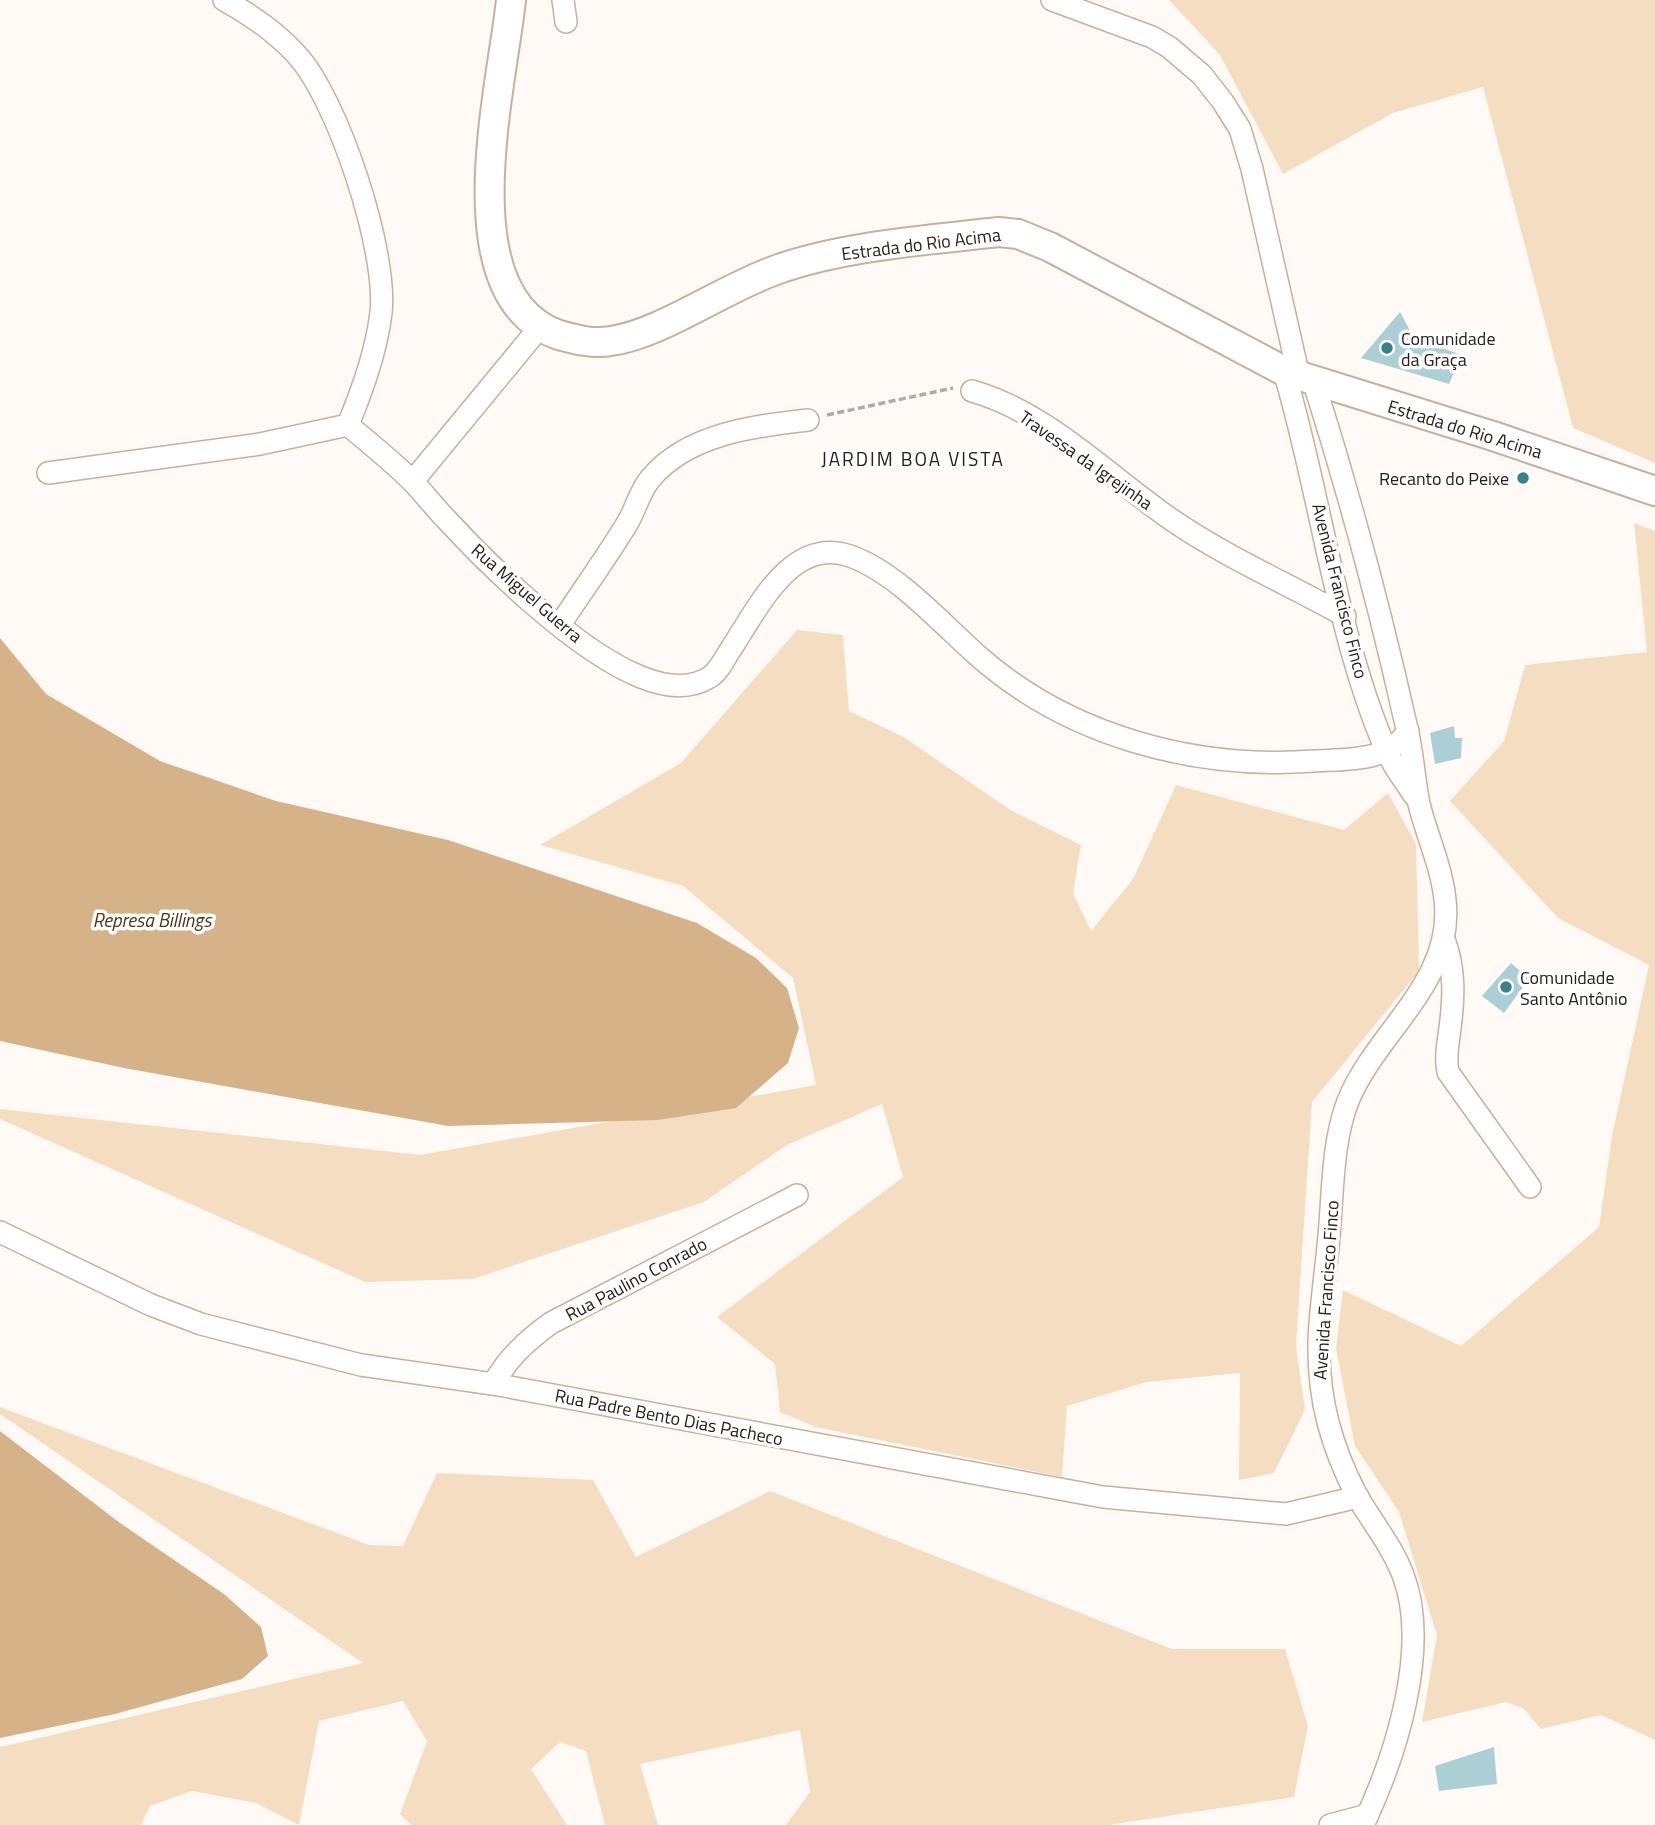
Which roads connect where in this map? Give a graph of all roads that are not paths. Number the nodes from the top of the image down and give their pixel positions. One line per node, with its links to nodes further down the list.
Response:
1 (224, 0): 10 (street)
2 (510, 0): 6 (main road, Estrada do Rio Acima)
3 (563, 0): 5 (street)
4 (1052, 0): 7 (street, Avenida Francisco Finco)
5 (566, 22)
6 (539, 328): 7 (main road, Estrada do Rio Acima); 12 (street)
7 (1299, 377): 13 (main road, Estrada do Rio Acima); 14 (street, Avenida Francisco Finco); 16 (street, Avenida Francisco Finco)
8 (972, 390): 14 (street, Travessa da Igrejinha)
9 (808, 420): 15 (street)
10 (348, 425): 11 (street); 12 (street, Rua Miguel Guerra)
11 (48, 473)
12 (412, 481): 15 (street, Rua Miguel Guerra)
13 (1655, 491)
14 (1345, 616): 17 (street, Avenida Francisco Finco)
15 (560, 625): 17 (street, Rua Miguel Guerra)
16 (1408, 731): 17 (street); 18 (street, Avenida Francisco Finco)
17 (1387, 752): 18 (street, Avenida Francisco Finco)
18 (1419, 802): 19 (street, Avenida Francisco Finco)
19 (1445, 942): 20 (street); 24 (street, Avenida Francisco Finco)
20 (1530, 1187)
21 (797, 1195): 23 (street, Rua Paulino Conrado)
22 (0, 1233): 23 (street, Rua Padre Bento Dias Pacheco)
23 (493, 1384): 24 (street, Rua Padre Bento Dias Pacheco)
24 (1358, 1497): 25 (street, Avenida Francisco Finco)
25 (1366, 1820): 26 (street)
26 (1330, 1825)

